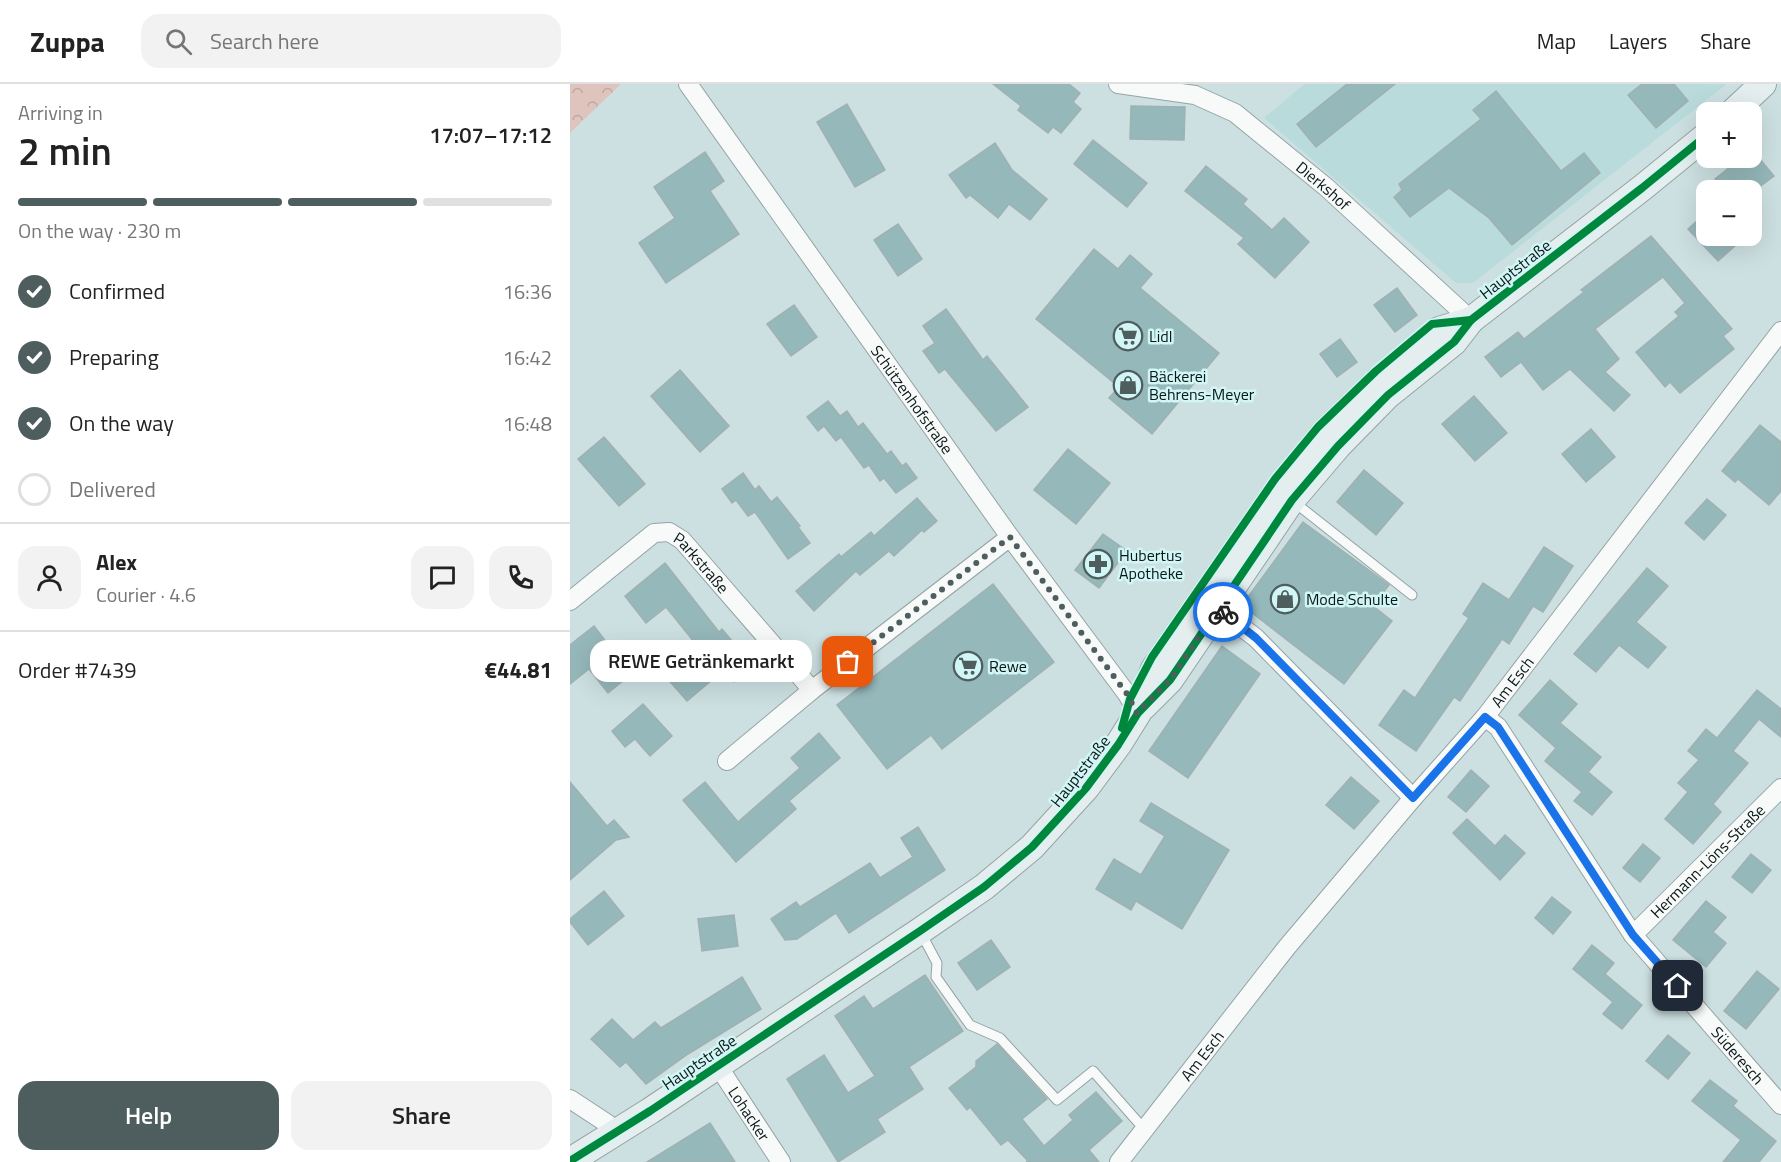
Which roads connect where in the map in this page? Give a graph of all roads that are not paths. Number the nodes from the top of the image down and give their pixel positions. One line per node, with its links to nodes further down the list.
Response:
1 (688, 84): 10 (street, Schützenhofstraße)
2 (1118, 84): 4 (street, Dierkshof)
3 (1763, 84): 5 (main road)
4 (1153, 87): 7 (street, Dierkshof)
5 (1744, 102)
6 (1696, 144): 7 (main road, Hauptstraße)
7 (1471, 320): 9 (main road, Hauptstraße)
8 (1781, 331): 16 (street, Am Esch)
9 (1285, 495): 11 (lane); 13 (main road, Hauptstraße)
10 (1010, 537): 14 (street); 15 (street, Schützenhofstraße)
11 (1412, 595)
12 (570, 601): 14 (street, Parkstraße)
13 (1211, 603): 15 (main road, Hauptstraße); 19 (street)
14 (812, 690): 17 (street)
15 (1137, 713): 20 (main road, Hauptstraße)
16 (1485, 717): 19 (street, Am Esch); 21 (street, Süderesch)
17 (727, 761)
18 (1781, 788): 21 (street, Hermann-Löns-Straße)
19 (1413, 798): 25 (street, Am Esch)
20 (920, 931): 22 (main road, Hauptstraße); 25 (lane)
21 (1633, 935): 24 (street, Süderesch)
22 (718, 1066): 26 (main road, Hauptstraße); 28 (street, Lohacker)
23 (570, 1099): 26 (street)
24 (1781, 1106)
25 (1144, 1129): 29 (street, Am Esch)
26 (614, 1133): 27 (main road, Hauptstraße)
27 (570, 1161)
28 (781, 1162)
29 (1119, 1162)

